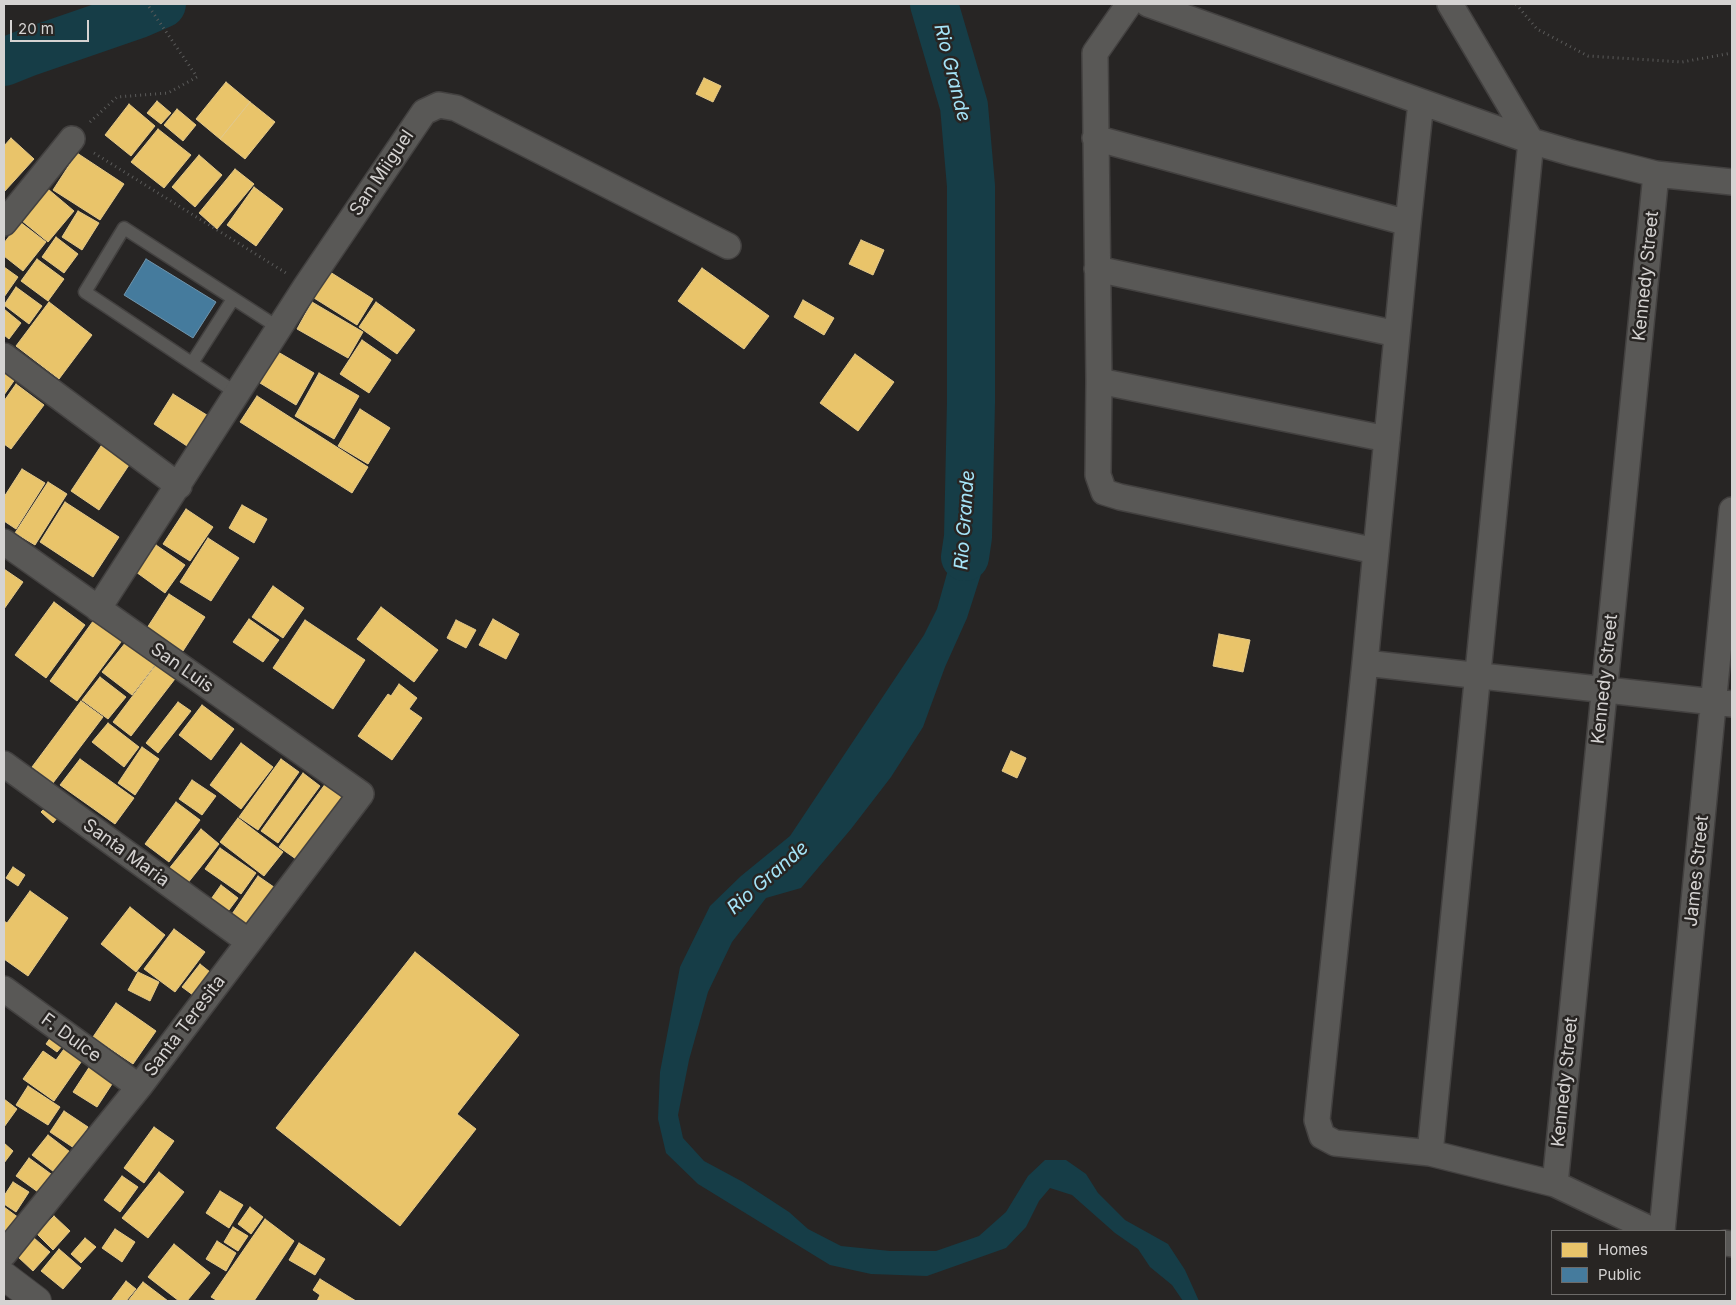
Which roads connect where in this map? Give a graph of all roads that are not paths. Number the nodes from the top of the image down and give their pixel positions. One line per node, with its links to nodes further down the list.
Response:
1 (1129, 4): 5 (street)
2 (1148, 4): 4 (street)
3 (1450, 4): 7 (street)
4 (1421, 102): 7 (street); 11 (street)
5 (1096, 138): 11 (street); 13 (street)
6 (72, 139): 10 (street)
7 (1531, 141): 8 (street); 28 (street)
8 (1656, 174): 9 (street); 29 (street, Kennedy Street)
9 (1732, 182)
10 (4, 223)
11 (1408, 223): 16 (street)
12 (728, 246): 15 (street, San Miiguel)
13 (1098, 269): 16 (street); 19 (street)
14 (233, 299): 15 (lane); 18 (lane); 18 (lane)
15 (279, 328): 20 (street, San Miiguel)
16 (1397, 334): 21 (street)
17 (4, 356): 22 (street)
18 (192, 363): 20 (lane)
19 (1099, 381): 21 (street); 25 (street)
20 (238, 394): 22 (street, San Miiguel)
21 (1387, 439): 25 (street)
22 (179, 486): 26 (street, San Miiguel)
23 (1732, 510): 30 (street, James Street)
24 (4, 542): 26 (street, San Luis)
25 (1376, 551): 27 (street)
26 (98, 609): 32 (street, San Luis)
27 (1365, 663): 28 (street); 36 (street)
28 (1478, 676): 29 (street); 36 (street)
29 (1604, 690): 30 (street); 37 (street, Kennedy Street)
30 (1723, 703): 39 (street, James Street)
31 (4, 764): 33 (street, Santa Maria)
32 (361, 794): 33 (street, Santa Teresita)
33 (249, 942): 35 (street, Santa Teresita)
34 (4, 989): 35 (street, F. Dulce)
35 (139, 1087): 40 (street, Santa Teresita)
36 (1430, 1153): 37 (street)
37 (1555, 1184): 38 (street)
38 (1652, 1230)
39 (1662, 1230)
40 (4, 1254)
41 (4, 1276): 42 (main road)
42 (37, 1301)

